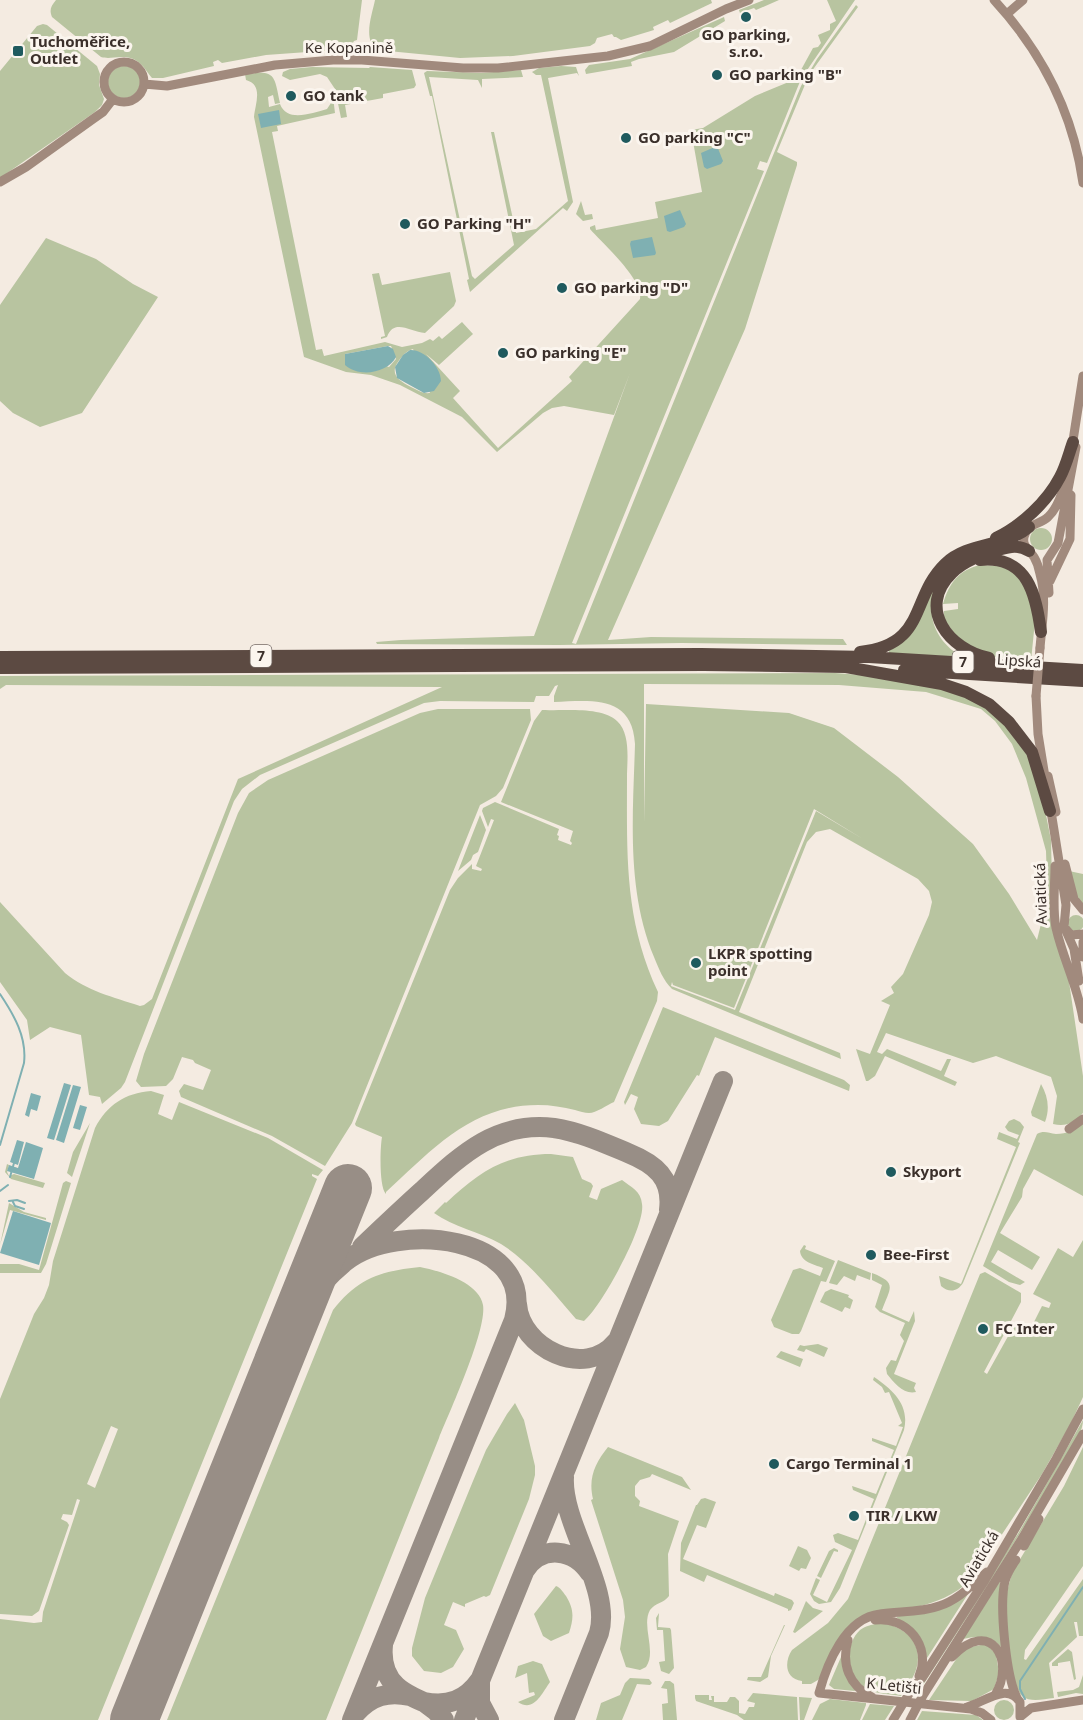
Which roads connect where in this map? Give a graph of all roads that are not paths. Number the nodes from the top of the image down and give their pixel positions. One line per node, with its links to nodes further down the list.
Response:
1 (749, 0): 5 (main road, Ke Kopanině)
2 (994, 0): 4 (main road)
3 (1023, 0): 4 (main road)
4 (1007, 14): 8 (main road)
5 (144, 84): 6 (main road); 6 (main road)
6 (113, 99): 7 (main road)
7 (0, 182)
8 (1083, 183)
9 (1083, 376): 11 (main road)
10 (1083, 398): 12 (main road)
11 (1073, 442): 13 (main road); 15 (highway)
12 (1073, 466): 14 (main road); 19 (main road)
13 (1033, 525): 14 (main road); 15 (highway); 16 (main road)
14 (1058, 543): 17 (main road)
15 (979, 546): 22 (highway)
16 (1030, 552): 17 (main road); 18 (highway); 20 (main road)
17 (1051, 553): 19 (main road)
18 (959, 567): 20 (highway); 24 (highway)
19 (1049, 586): 21 (main road)
20 (1041, 632): 21 (main road)
21 (1040, 648): 29 (main road, bridge)
22 (823, 656): 23 (highway, 7); 24 (highway, Lipská / 7)
23 (0, 657)
24 (1028, 666): 27 (highway, Lipská / 7)
25 (0, 668): 26 (highway, 7)
26 (846, 668): 28 (highway, Lipská / 7); 30 (highway)
27 (1083, 670)
28 (1083, 681)
29 (1043, 759): 30 (main road); 32 (main road, Aviatická)
30 (1050, 811): 31 (main road)
31 (1055, 837): 33 (main road); 38 (main road, Aviatická)
32 (1083, 910): 33 (main road)
33 (1064, 916): 34 (main road)
34 (1065, 930): 35 (main road); 38 (main road)
35 (1083, 934)
36 (1083, 942): 37 (main road)
37 (1083, 957)
38 (1080, 998): 39 (main road, Aviatická)
39 (1083, 1019)
40 (1083, 1119): 41 (main road)
41 (1069, 1129)
42 (1083, 1408): 45 (main road, Aviatická)
43 (1083, 1434): 44 (main road, Aviatická)
44 (1047, 1497): 47 (main road, Aviatická); 51 (main road)
45 (989, 1571): 48 (main road, Aviatická); 49 (main road)
46 (848, 1640): 48 (main road); 49 (main road); 52 (main road)
47 (936, 1674): 50 (main road); 58 (main road, Aviatická, bridge)
48 (915, 1684): 57 (main road, Aviatická, bridge)
49 (819, 1693): 52 (main road, K Letišti)
50 (993, 1697): 51 (main road, K Letišti); 55 (main road, K Letišti); 59 (main road, K Letišti)
51 (1018, 1698): 54 (main road, K Letišti); 56 (main road, K Letišti)
52 (880, 1699): 55 (main road, K Letišti)
53 (1083, 1700): 54 (main road, K Letišti)
54 (1045, 1705): 56 (main road, K Letišti)
55 (965, 1708): 59 (main road, K Letišti)
56 (1019, 1718)
57 (893, 1720)
58 (910, 1720)
59 (991, 1720)

